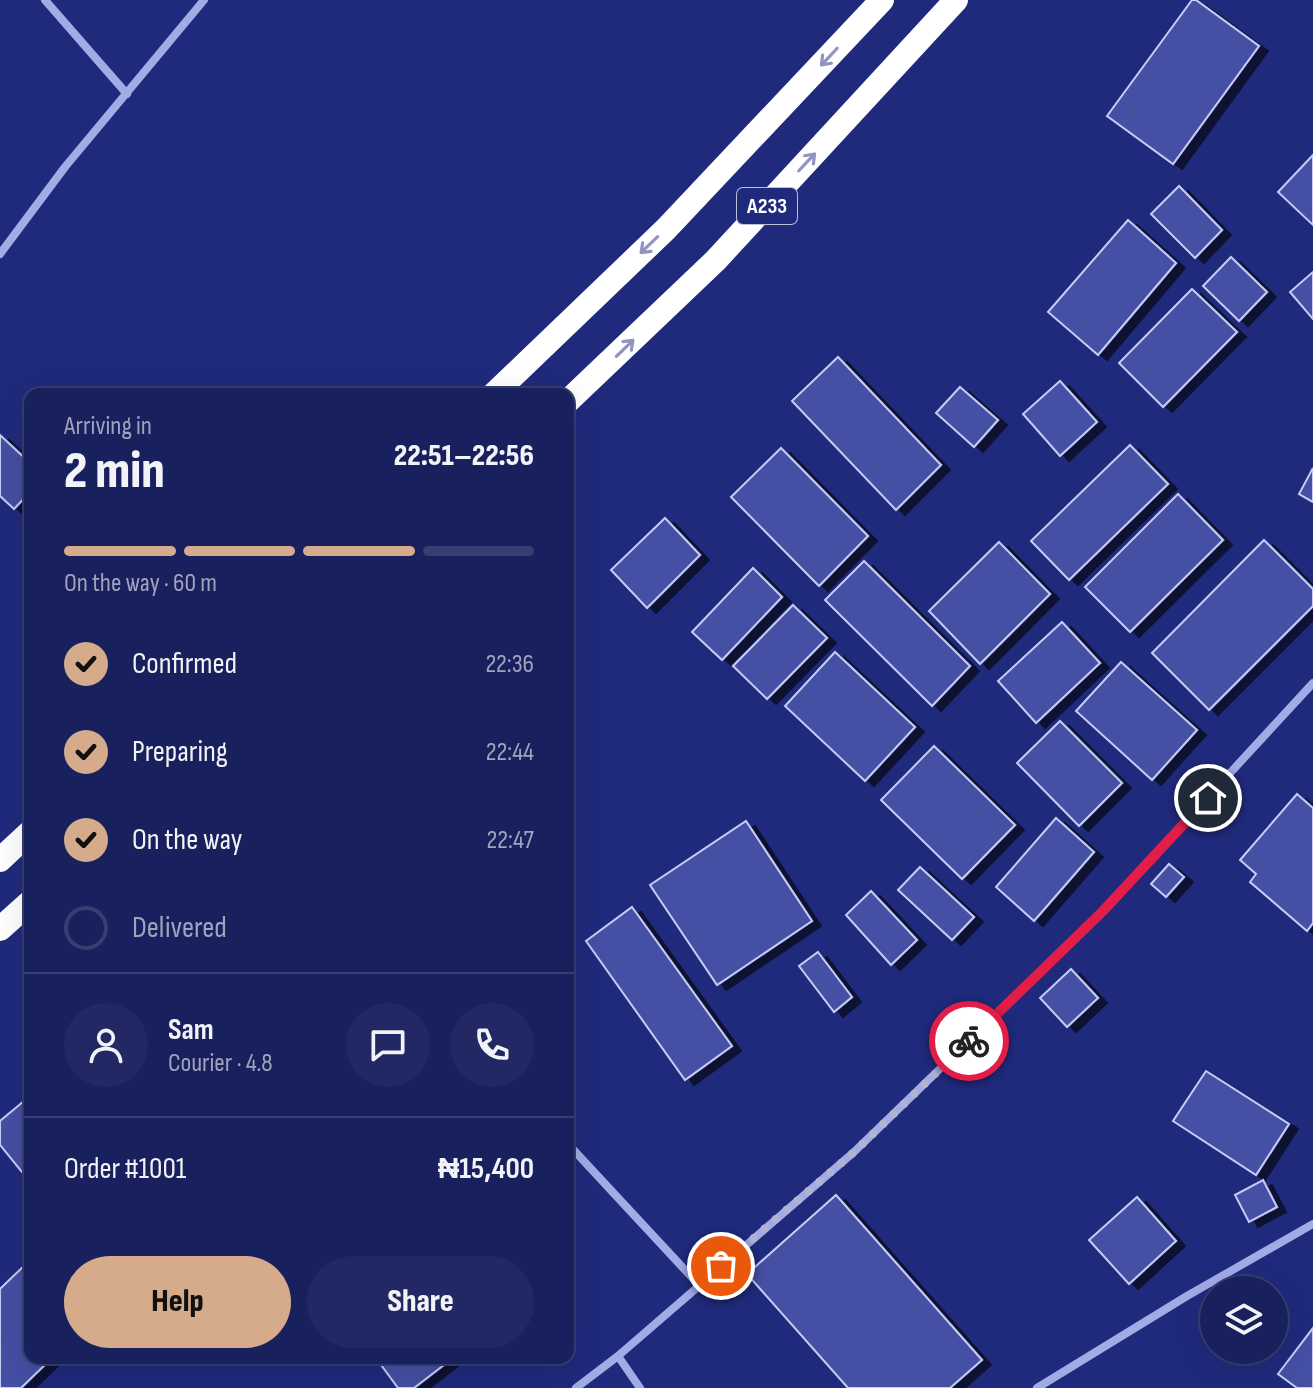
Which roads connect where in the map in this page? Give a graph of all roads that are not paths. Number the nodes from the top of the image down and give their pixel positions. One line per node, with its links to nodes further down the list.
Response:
1 (45, 0): 5 (street)
2 (204, 0): 5 (street)
3 (882, 0): 7 (highway, A233, one-way to 7)
4 (956, 0): 8 (highway, A233, one-way to 4)
5 (127, 94): 6 (street)
6 (0, 254)
7 (500, 388)
8 (574, 395)
9 (1313, 683): 16 (street)
10 (24, 838): 11 (highway)
11 (0, 860)
12 (24, 907): 13 (highway)
13 (0, 929)
14 (574, 1150): 16 (street)
15 (1313, 1224): 20 (street)
16 (699, 1285): 17 (street)
17 (618, 1356): 18 (street); 19 (street)
18 (576, 1388)
19 (640, 1388)
20 (1037, 1388)

